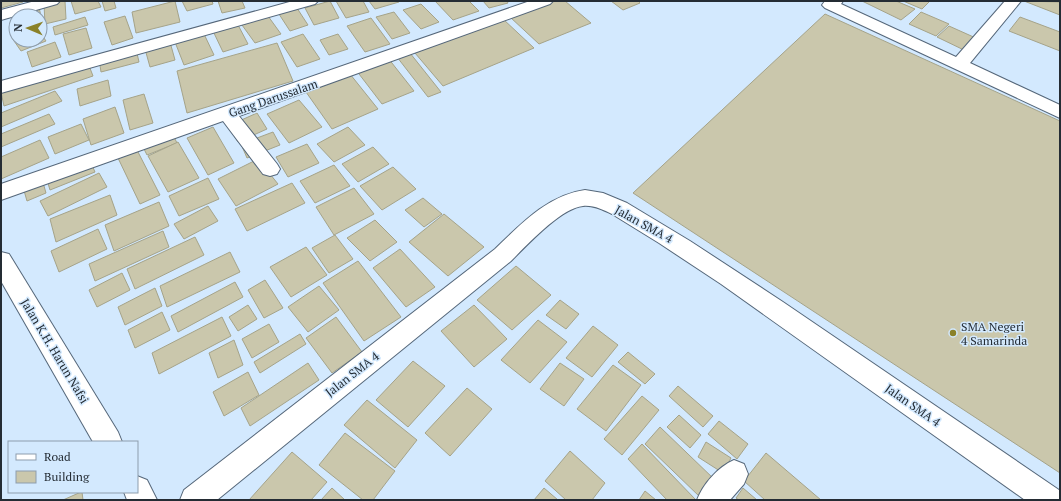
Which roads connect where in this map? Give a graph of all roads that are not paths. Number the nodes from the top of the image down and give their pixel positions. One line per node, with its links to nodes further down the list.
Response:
1 (52, 1): 6 (street)
2 (310, 1): 8 (street)
3 (545, 1): 10 (street, Gang Darussalam)
4 (1013, 1): 7 (street)
5 (828, 2): 7 (street)
6 (1, 15)
7 (959, 65): 9 (street)
8 (1, 87)
9 (1060, 112)
10 (228, 114): 11 (street); 12 (street, Gang Darussalam)
11 (270, 169)
12 (1, 192)
13 (1, 260): 14 (street, Jalan K.H. Harun Nafsi)
14 (107, 441)
15 (734, 474): 17 (street)
16 (194, 500): 18 (street, Jalan SMA 4)
17 (710, 500)
18 (1048, 500)

